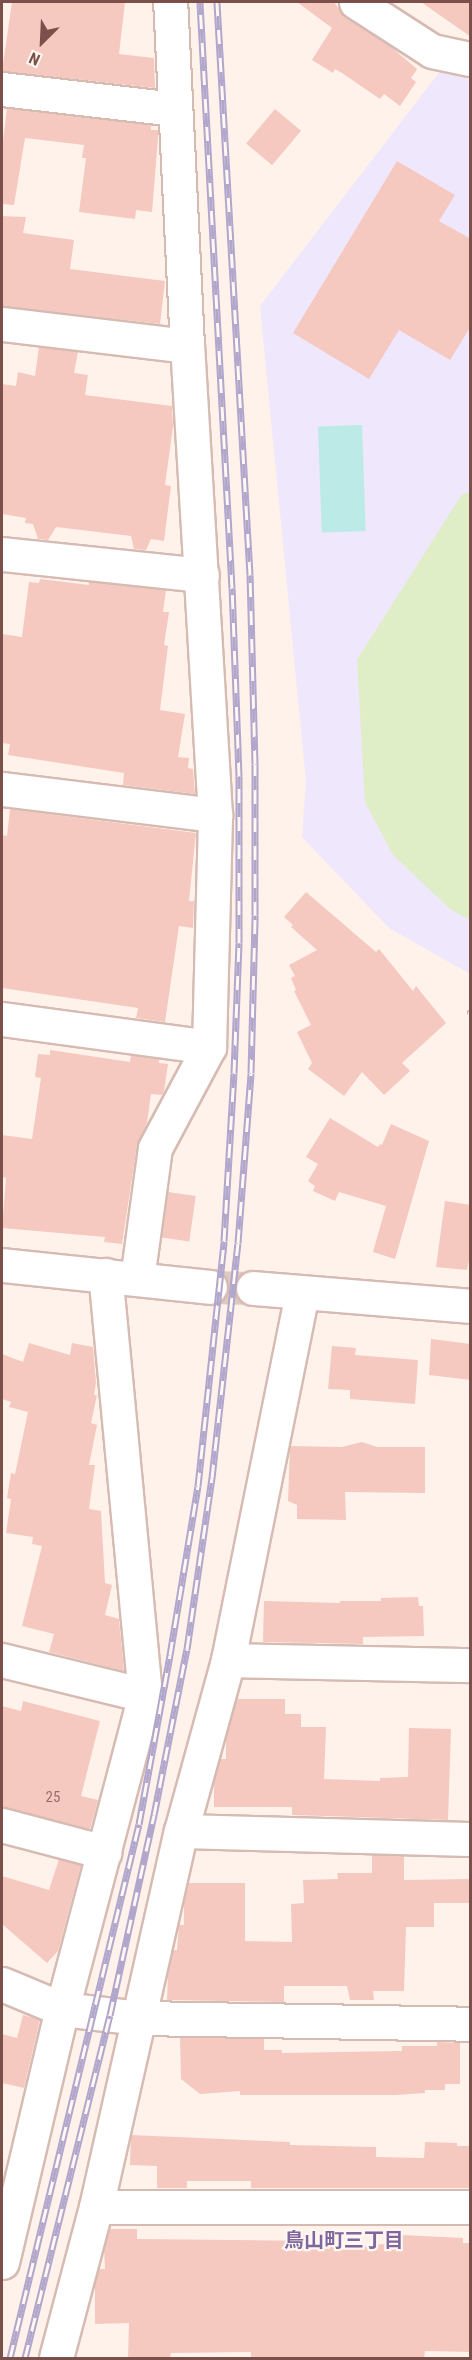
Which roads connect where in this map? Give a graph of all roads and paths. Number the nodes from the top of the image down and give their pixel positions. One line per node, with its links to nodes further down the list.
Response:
1 (170, 2): 5 (street)
2 (356, 2): 3 (street)
3 (471, 59)
4 (2, 89): 5 (street)
5 (174, 109): 7 (street)
6 (2, 324): 7 (street)
7 (187, 346): 9 (street)
8 (2, 554): 9 (street)
9 (202, 575): 11 (street)
10 (2, 789): 11 (street)
11 (215, 815): 13 (street)
12 (2, 1019): 13 (street)
13 (209, 1047): 16 (street)
14 (2, 1265): 15 (street)
15 (105, 1275): 16 (street); 24 (street)
16 (137, 1279): 17 (street)
17 (210, 1287)
18 (253, 1288): 19 (street)
19 (302, 1292): 20 (street); 22 (street)
20 (471, 1306)
21 (2, 1660): 24 (street)
22 (228, 1660): 23 (street); 26 (street)
23 (471, 1665)
24 (145, 1695): 28 (street)
25 (2, 1826): 28 (street)
26 (181, 1831): 27 (street); 31 (street)
27 (471, 1839)
28 (104, 1852): 30 (street)
29 (2, 1984): 30 (street)
30 (62, 2008): 31 (street); 35 (street)
31 (140, 2018): 32 (street); 33 (street)
32 (471, 2024)
33 (96, 2207): 34 (street); 36 (street)
34 (471, 2207)
35 (2, 2262)
36 (56, 2358)

